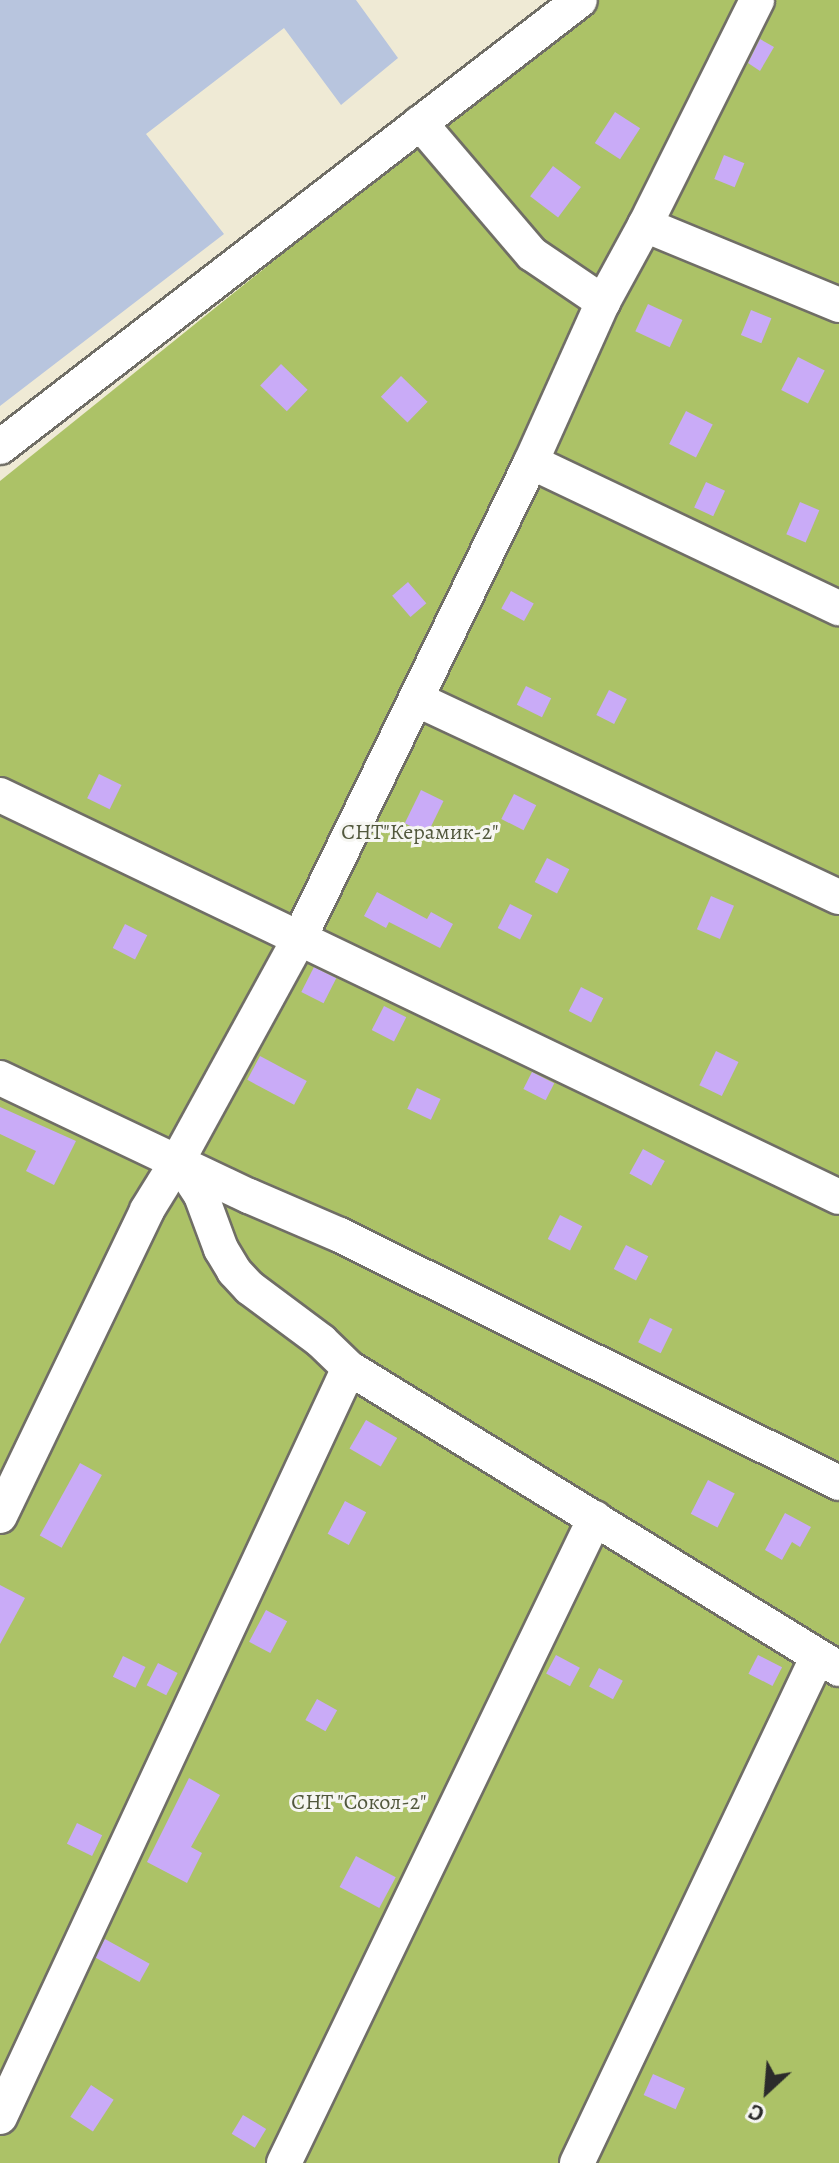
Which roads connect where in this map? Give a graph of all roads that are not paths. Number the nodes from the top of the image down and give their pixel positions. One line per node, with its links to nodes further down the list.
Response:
1 (580, 0): 3 (street)
2 (757, 0): 4 (street)
3 (420, 123): 5 (street); 7 (street)
4 (645, 225): 5 (street); 6 (street)
5 (603, 302): 8 (street)
6 (839, 305)
7 (0, 447)
8 (531, 462): 9 (street); 10 (street)
9 (839, 608)
10 (416, 699): 12 (street); 13 (street)
11 (0, 795): 13 (street)
12 (839, 897)
13 (299, 939): 15 (street); 16 (street)
14 (0, 1078): 15 (street)
15 (178, 1160): 17 (street); 18 (street); 19 (street)
16 (839, 1197)
17 (349, 1368): 20 (street); 22 (street)
18 (839, 1483)
19 (0, 1516)
20 (595, 1518): 21 (street); 23 (street)
21 (829, 1663): 24 (street)
22 (0, 2117)
23 (284, 2163)
24 (577, 2163)

